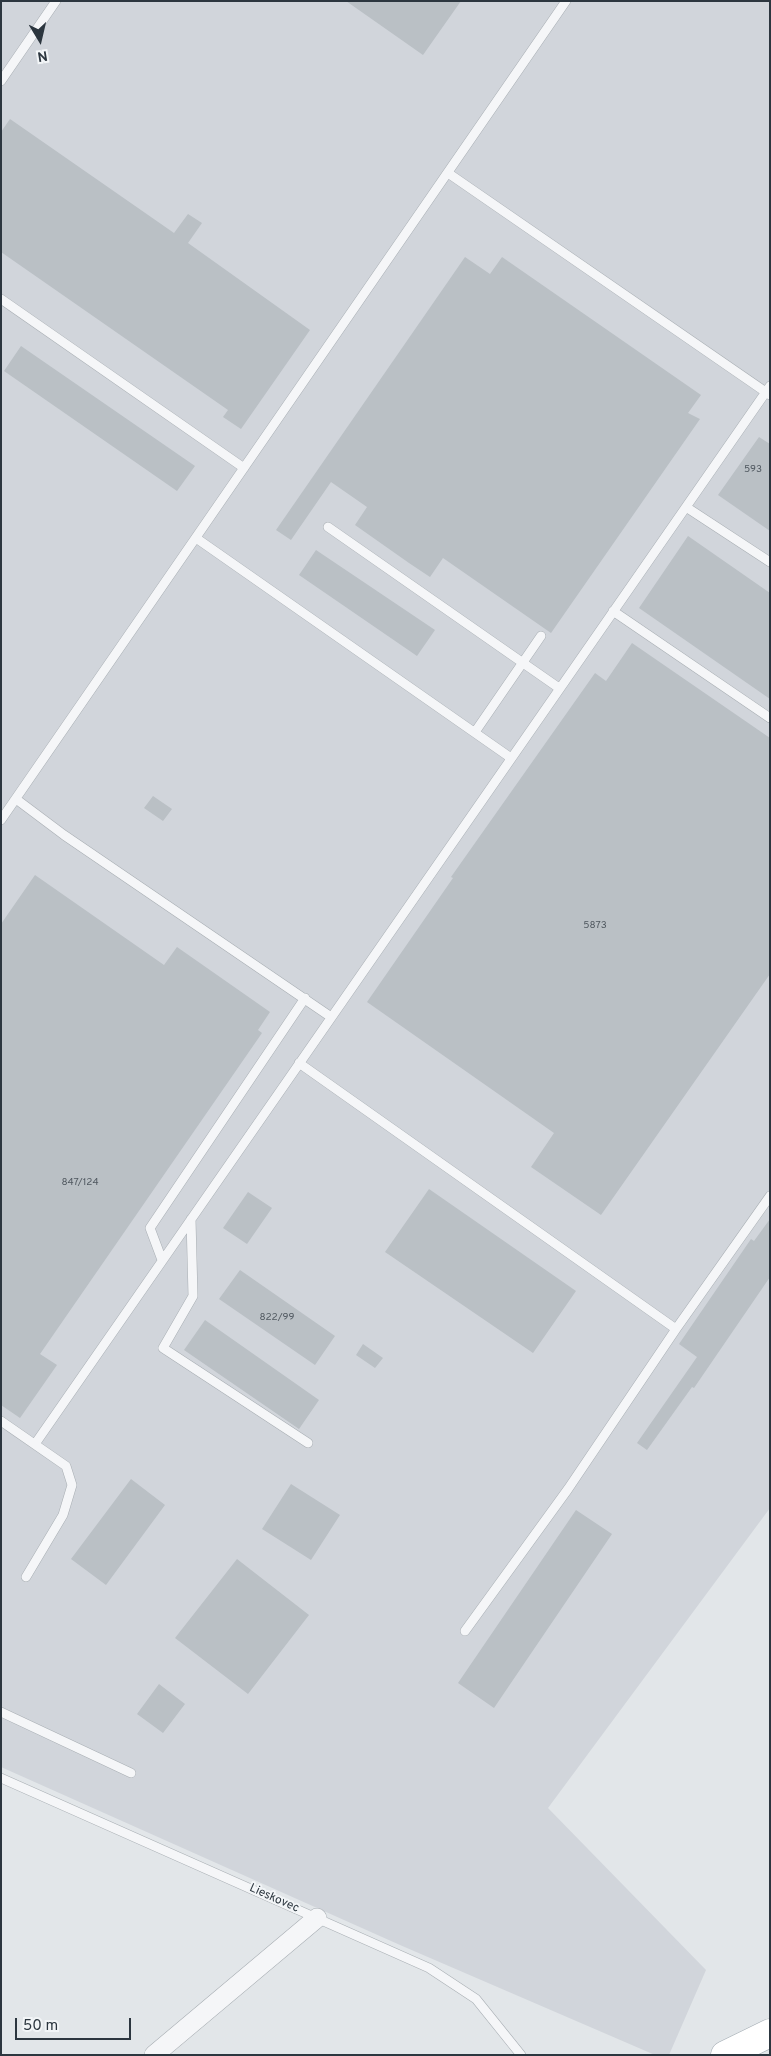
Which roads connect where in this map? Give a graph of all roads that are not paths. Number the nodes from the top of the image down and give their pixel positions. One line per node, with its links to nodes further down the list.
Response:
1 (56, 1): 3 (lane)
2 (566, 1): 4 (lane)
3 (1, 81)
4 (448, 173): 6 (lane); 7 (lane)
5 (1, 299): 7 (lane)
6 (768, 391): 8 (lane)
7 (244, 468): 10 (lane)
8 (686, 507): 11 (lane); 12 (lane)
9 (328, 526): 14 (lane)
10 (196, 538): 17 (lane); 19 (lane)
11 (770, 562)
12 (613, 611): 15 (lane); 16 (lane)
13 (541, 636): 14 (lane)
14 (522, 662): 15 (lane); 17 (lane)
15 (559, 688): 18 (lane)
16 (770, 718)
17 (475, 732): 18 (lane)
18 (511, 758): 22 (lane)
19 (16, 799): 20 (lane); 21 (lane)
20 (1, 820)
21 (305, 998): 22 (lane); 26 (lane)
22 (331, 1017): 23 (lane)
23 (299, 1062): 25 (lane); 27 (lane)
24 (770, 1196): 27 (lane)
25 (191, 1219): 26 (lane); 29 (lane)
26 (162, 1260): 30 (lane)
27 (676, 1329): 32 (lane)
28 (1, 1421): 30 (lane)
29 (308, 1443)
30 (34, 1444): 31 (lane)
31 (26, 1577)
32 (465, 1631)
33 (1, 1712): 34 (lane)
34 (130, 1773)
35 (1, 1778): 36 (lane, Lieskovec)
36 (317, 1918): 38 (street); 39 (lane, Lieskovec)
37 (770, 2033): 40 (main road)
38 (154, 2055)
39 (521, 2055)
40 (725, 2055)

